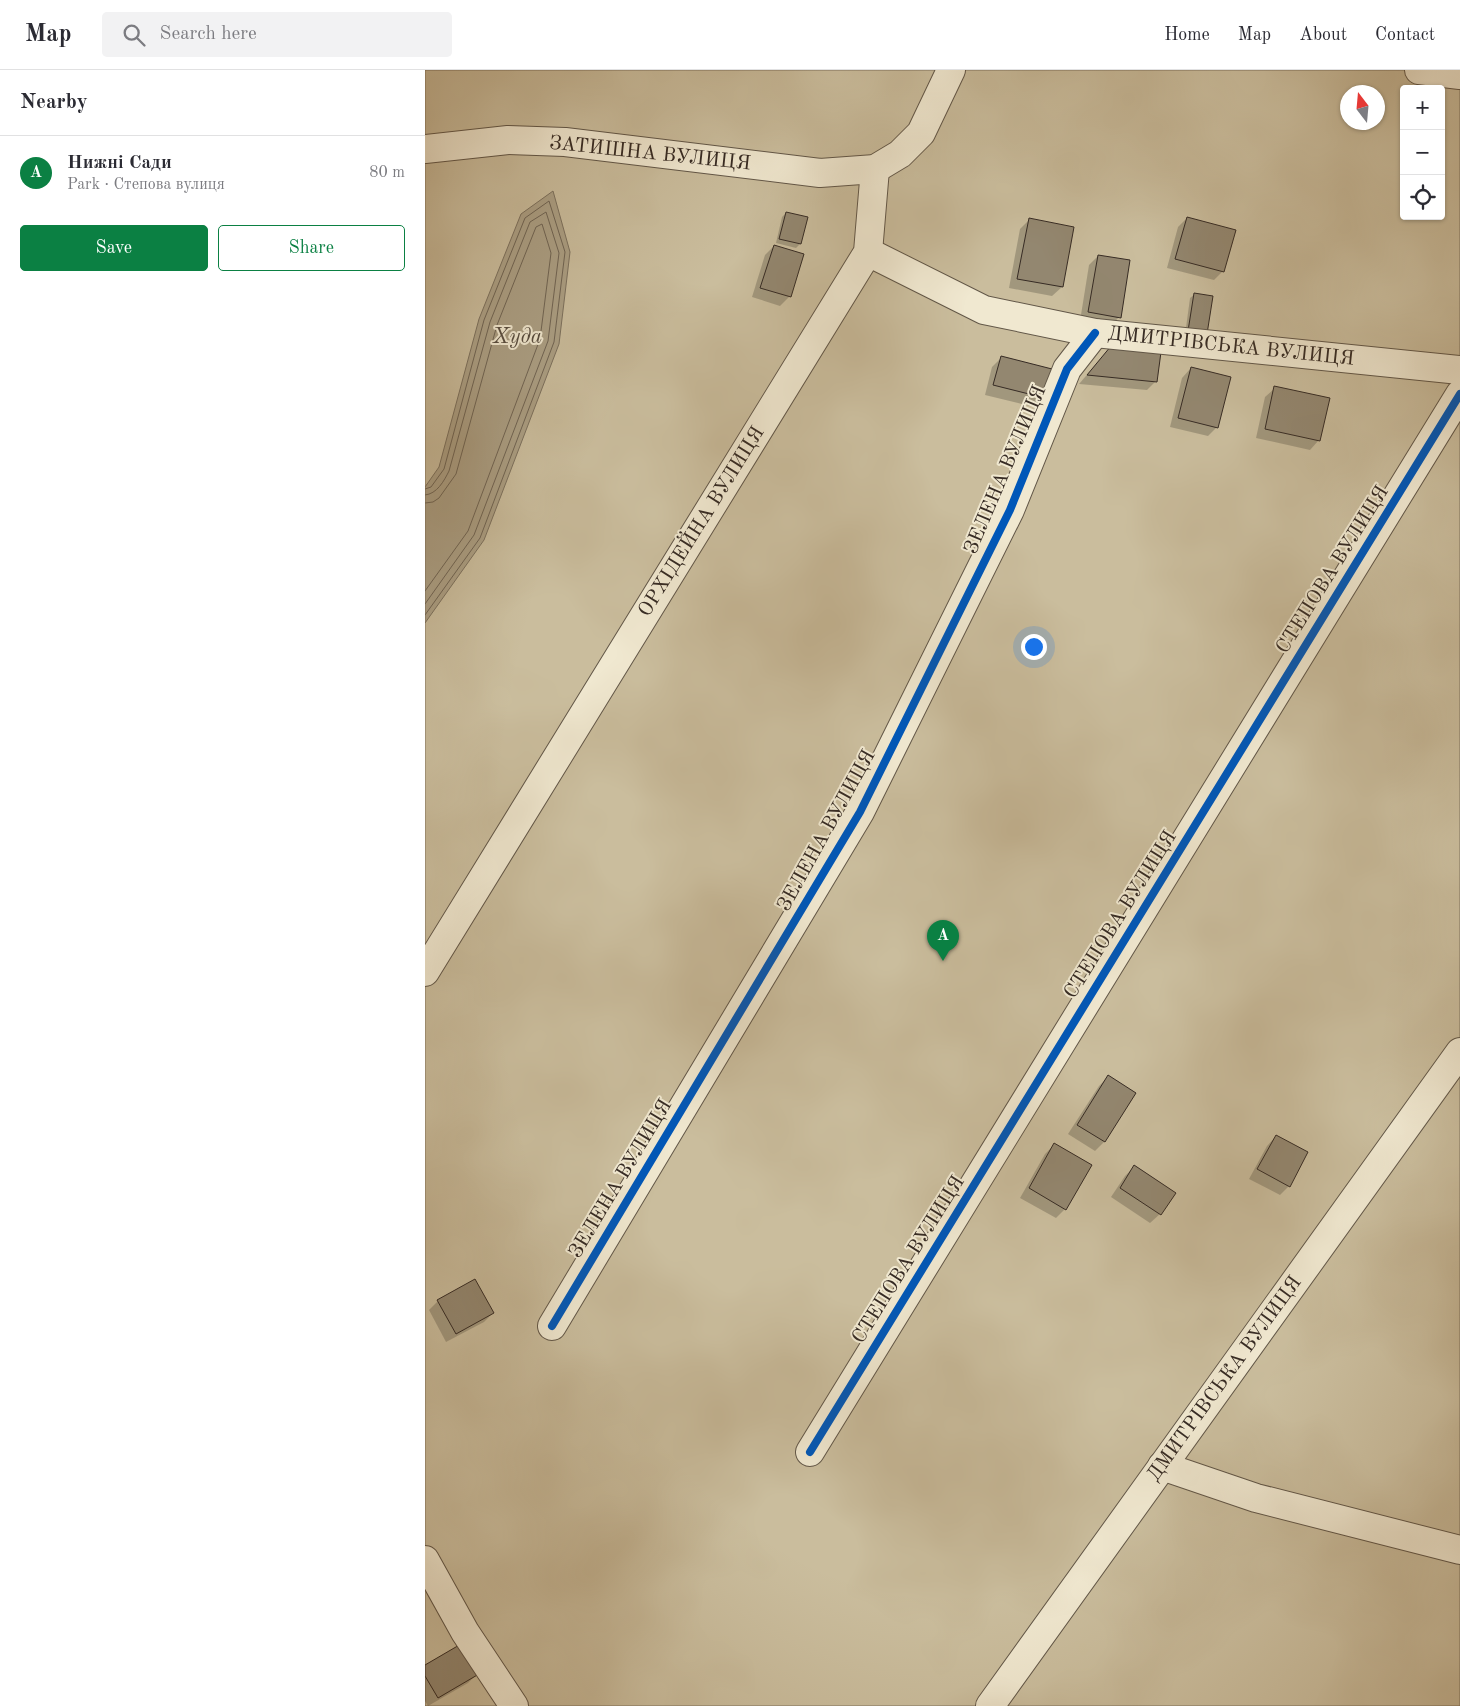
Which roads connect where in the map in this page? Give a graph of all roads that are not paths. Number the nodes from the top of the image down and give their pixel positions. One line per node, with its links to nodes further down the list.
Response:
1 (951, 70): 5 (street)
2 (1419, 70): 3 (street)
3 (1460, 75)
4 (425, 149): 5 (street, ЗАТИШНА ВУЛИЦЯ)
5 (875, 169): 6 (street, ОРХІДЕЙНА ВУЛИЦЯ)
6 (868, 252): 7 (street, ДМИТРІВСЬКА ВУЛИЦЯ); 10 (street, ОРХІДЕЙНА ВУЛИЦЯ)
7 (1095, 333): 8 (street, ДМИТРІВСЬКА ВУЛИЦЯ); 12 (street, ЗЕЛЕНА ВУЛИЦЯ)
8 (1460, 370)
9 (1460, 394): 13 (street, СТЕПОВА ВУЛИЦЯ)
10 (425, 972)
11 (1460, 1052): 14 (street, ДМИТРІВСЬКА ВУЛИЦЯ)
12 (552, 1326)
13 (811, 1452)
14 (1162, 1466): 15 (street); 18 (street, ДМИТРІВСЬКА ВУЛИЦЯ)
15 (1460, 1550)
16 (425, 1560): 17 (street)
17 (514, 1706)
18 (990, 1706)

